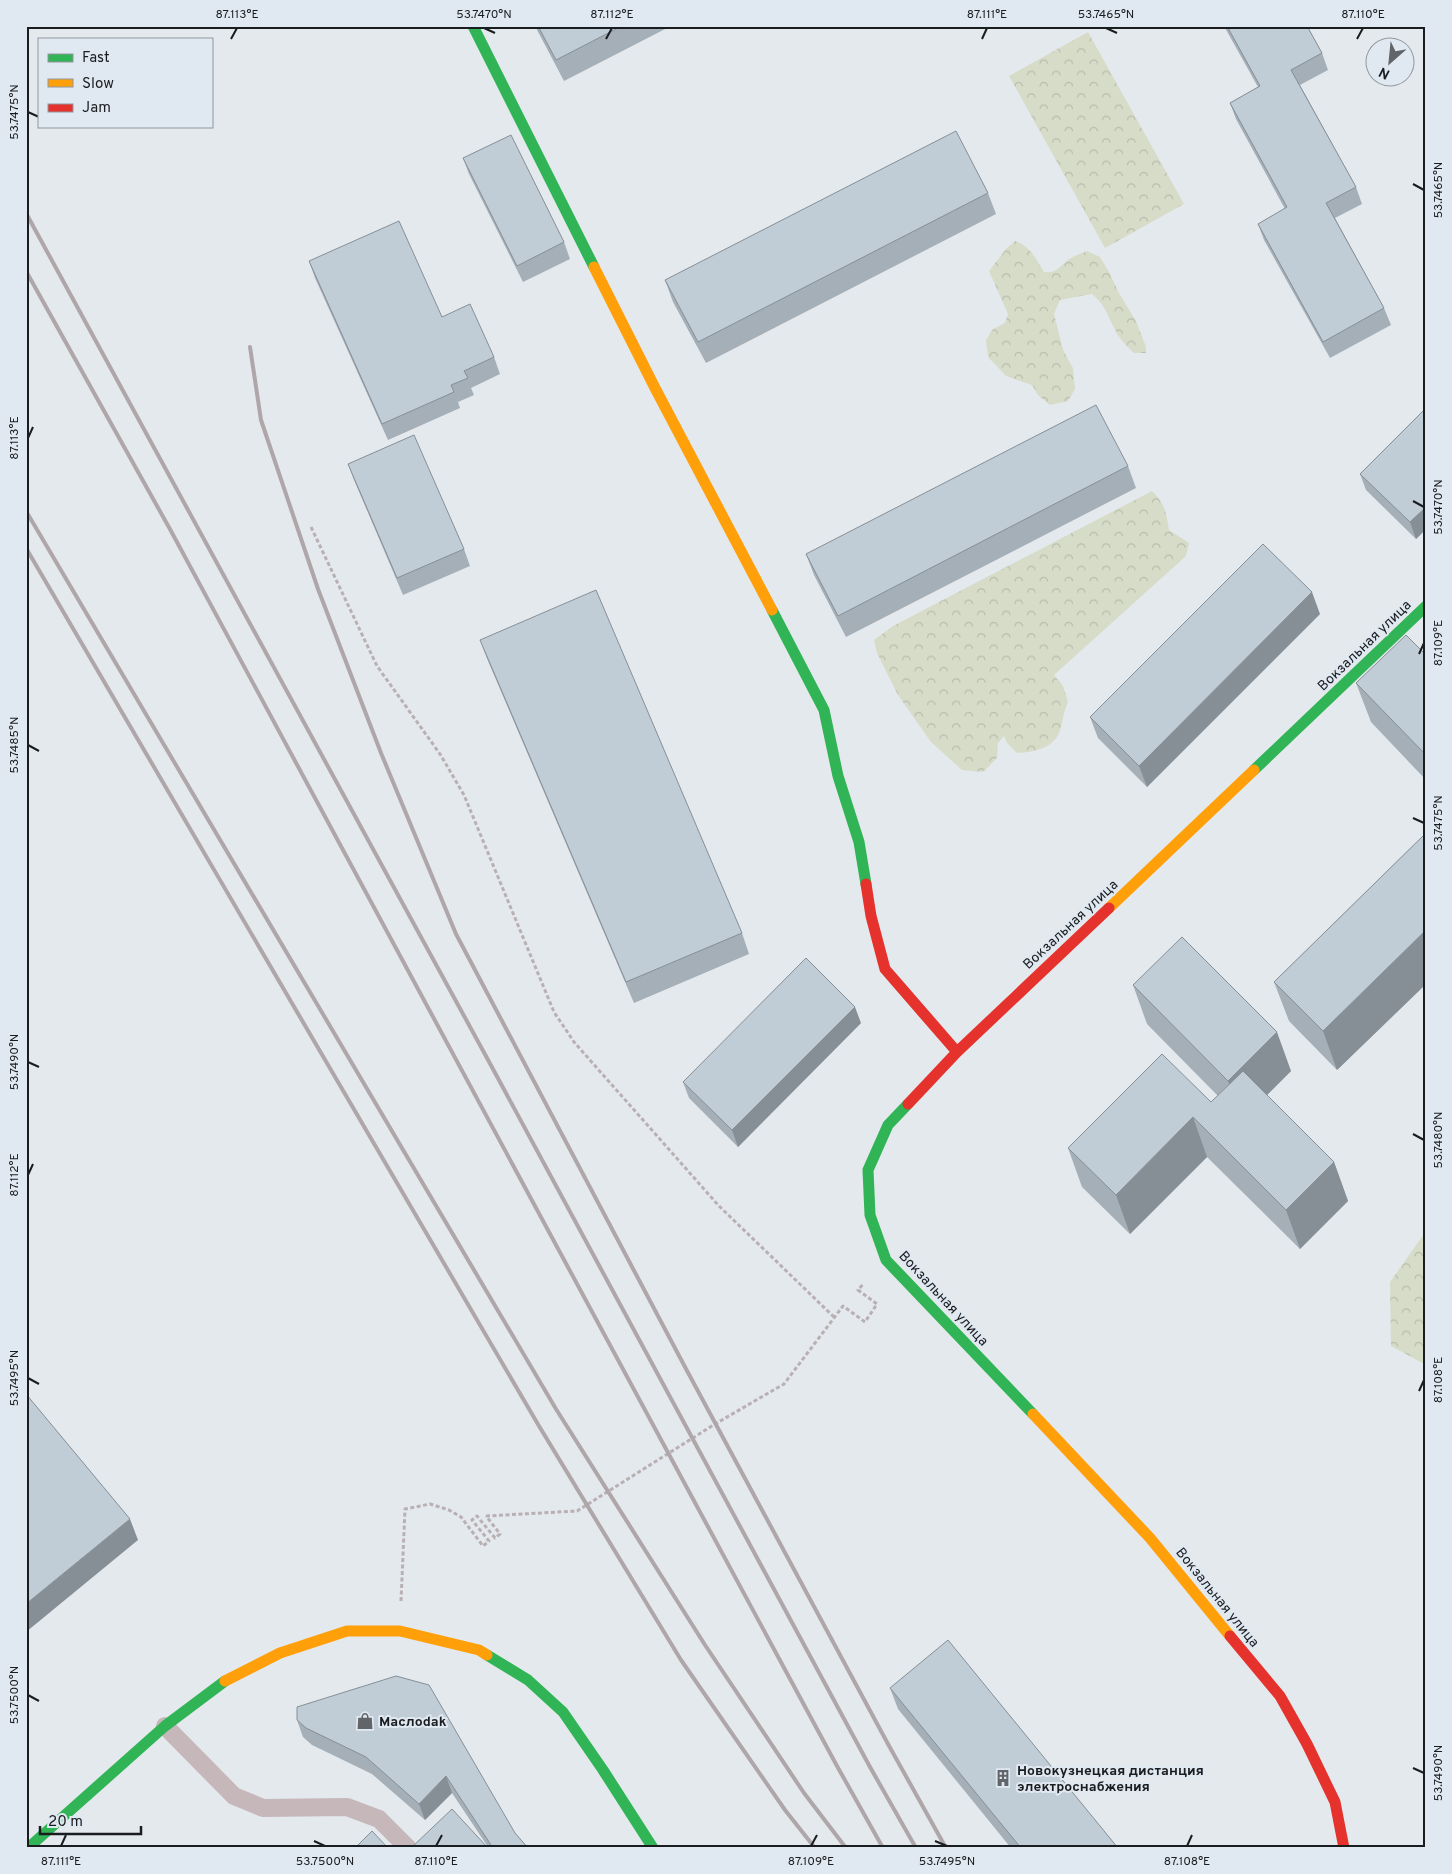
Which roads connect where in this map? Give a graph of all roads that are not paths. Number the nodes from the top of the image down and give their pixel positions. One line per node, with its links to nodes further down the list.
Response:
1 (473, 26): 3 (main road)
2 (1426, 606): 3 (main road, Вокзальная улица)
3 (957, 1052): 8 (main road, Вокзальная улица)
4 (165, 1726): 5 (main road); 6 (lane); 7 (main road)
5 (28, 1848)
6 (408, 1848)
7 (653, 1848)
8 (1344, 1848)

